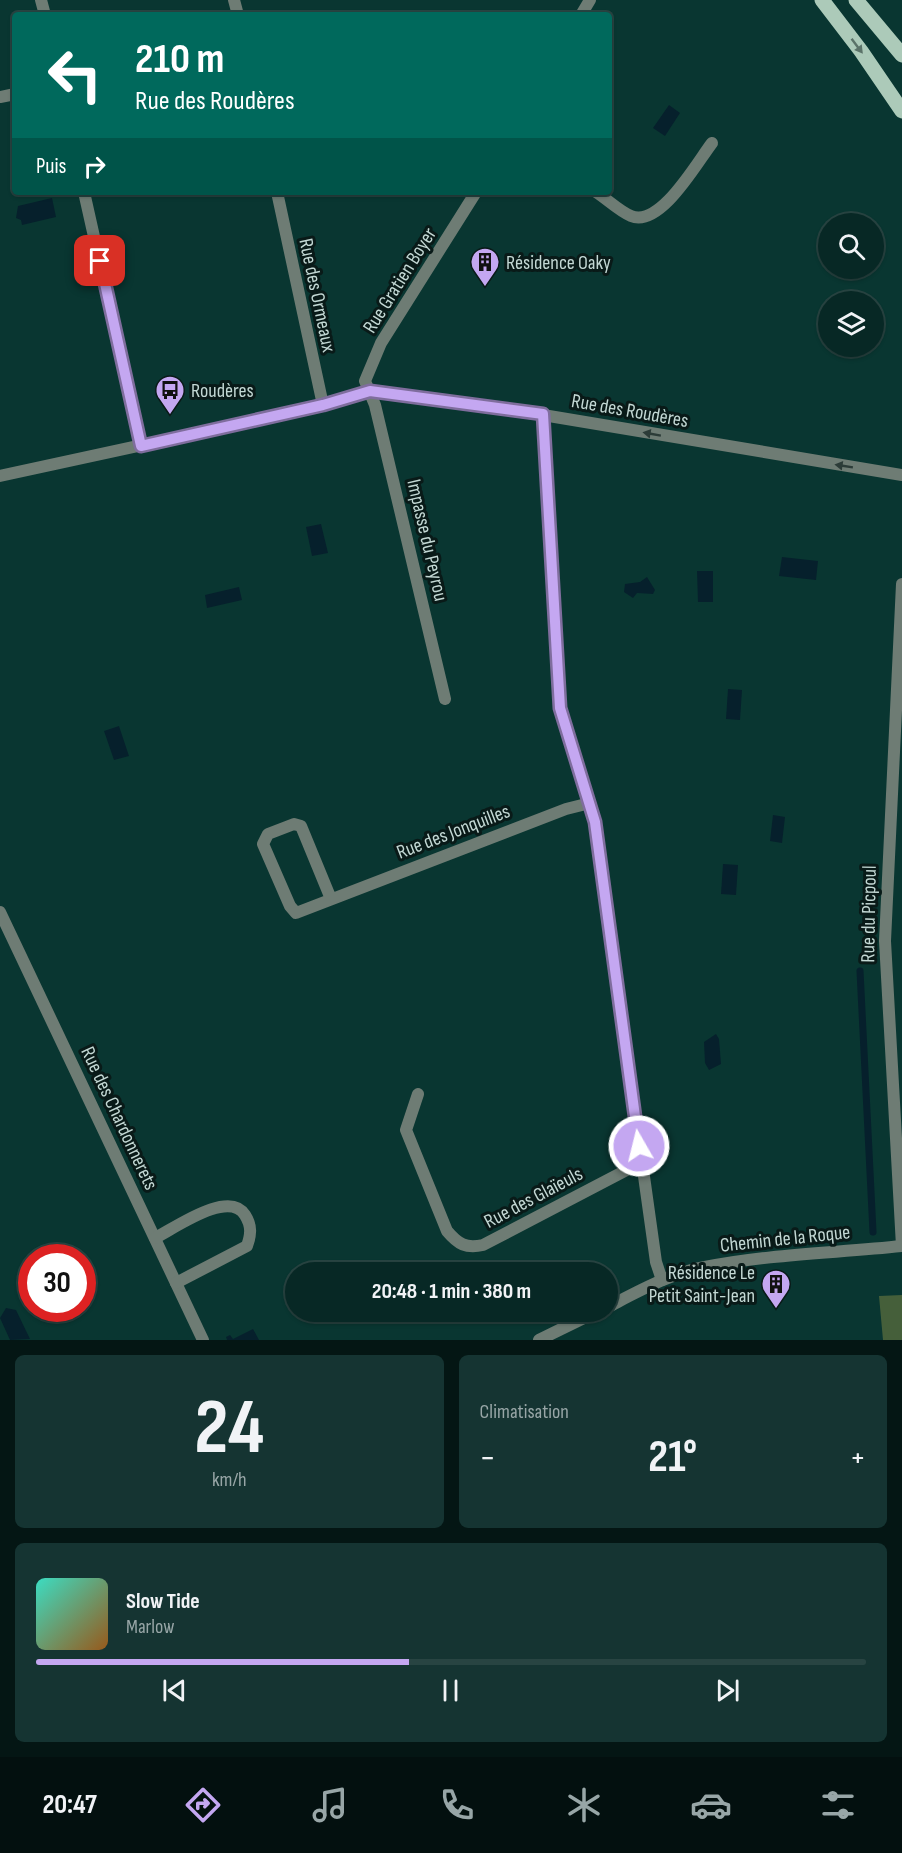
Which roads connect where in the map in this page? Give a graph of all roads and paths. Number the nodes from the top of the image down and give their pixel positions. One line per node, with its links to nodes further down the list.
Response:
1 (822, 0): 4 (main road, one-way to 4)
2 (856, 0): 3 (main road)
3 (902, 55)
4 (902, 111)
5 (712, 143): 9 (street)
6 (85, 195): 13 (street)
7 (278, 195): 11 (street, Rue des Ormeaux)
8 (474, 195): 10 (street, Rue Gratien Boyer)
9 (600, 195)
10 (370, 391): 11 (street, Rue des Roudères); 12 (street, Rue des Roudères); 18 (street, Impasse du Peyrou)
11 (323, 405): 13 (street, Rue des Roudères)
12 (543, 414): 14 (street, Rue des Roudères, one-way to 12); 19 (street)
13 (141, 446): 15 (street, Rue des Roudères)
14 (902, 475)
15 (0, 476)
16 (902, 584): 17 (street, Rue du Picpoul)
17 (899, 682): 25 (street, Rue du Picpoul)
18 (445, 699)
19 (590, 803): 20 (street, Rue des Jonquilles); 23 (street)
20 (331, 899): 20 (street, Rue des Jonquilles)
21 (0, 912): 24 (street, Rue des Chardonnerets)
22 (418, 1094): 23 (street, Rue des Glaïeuls)
23 (642, 1162): 26 (street)
24 (155, 1238): 27 (street, Rue des Chardonnerets); 27 (street)
25 (902, 1245): 26 (street, Chemin de la Roque)
26 (662, 1280): 28 (street, Chemin de la Roque)
27 (176, 1283): 30 (street, Rue des Chardonnerets)
28 (618, 1302)
29 (576, 1322): 31 (street)
30 (203, 1340)
31 (539, 1340)

